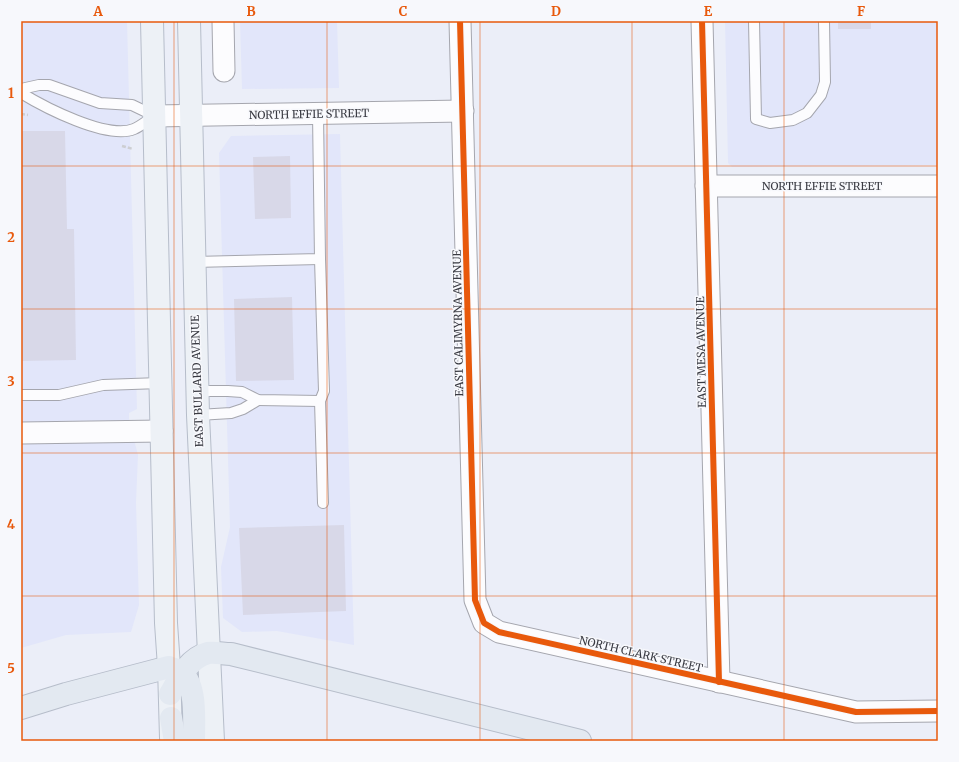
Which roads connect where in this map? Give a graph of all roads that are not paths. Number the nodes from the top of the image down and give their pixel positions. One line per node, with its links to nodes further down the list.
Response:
1 (152, 21): 13 (main road)
2 (189, 21): 14 (main road, EAST BULLARD AVENUE)
3 (223, 21): 8 (street)
4 (460, 21): 11 (street, EAST CALIMYRNA AVENUE)
5 (702, 21): 15 (street, EAST MESA AVENUE)
6 (754, 21): 7 (lane)
7 (824, 21)
8 (224, 71)
9 (21, 89): 13 (lane)
10 (21, 93): 13 (lane)
11 (463, 111): 12 (street, NORTH EFFIE STREET); 28 (street, EAST CALIMYRNA AVENUE)
12 (318, 114): 14 (street, NORTH EFFIE STREET); 17 (lane)
13 (155, 116): 14 (street, NORTH EFFIE STREET); 19 (main road)
14 (191, 116): 18 (main road, EAST BULLARD AVENUE)
15 (706, 186): 16 (street, NORTH EFFIE STREET); 31 (street, EAST MESA AVENUE)
16 (938, 186)
17 (320, 259): 18 (lane); 23 (lane)
18 (194, 262): 20 (main road, EAST BULLARD AVENUE)
19 (160, 383): 21 (lane); 25 (main road)
20 (197, 392): 22 (lane); 24 (main road, EAST BULLARD AVENUE)
21 (21, 395)
22 (258, 400): 23 (lane); 24 (lane)
23 (320, 401): 27 (lane)
24 (198, 415): 29 (main road, EAST BULLARD AVENUE)
25 (162, 431): 26 (street); 30 (main road)
26 (21, 433)
27 (322, 503)
28 (484, 623): 31 (street, NORTH CLARK STREET)
29 (209, 653): 30 (highway); 38 (main road, EAST BULLARD AVENUE); 39 (highway)
30 (176, 670): 32 (highway); 34 (main road); 37 (highway)
31 (719, 682): 33 (street, NORTH CLARK STREET)
32 (21, 708)
33 (938, 711)
34 (171, 718): 35 (main road); 36 (highway)
35 (171, 741)
36 (175, 741)
37 (194, 741)
38 (213, 741)
39 (580, 741)

